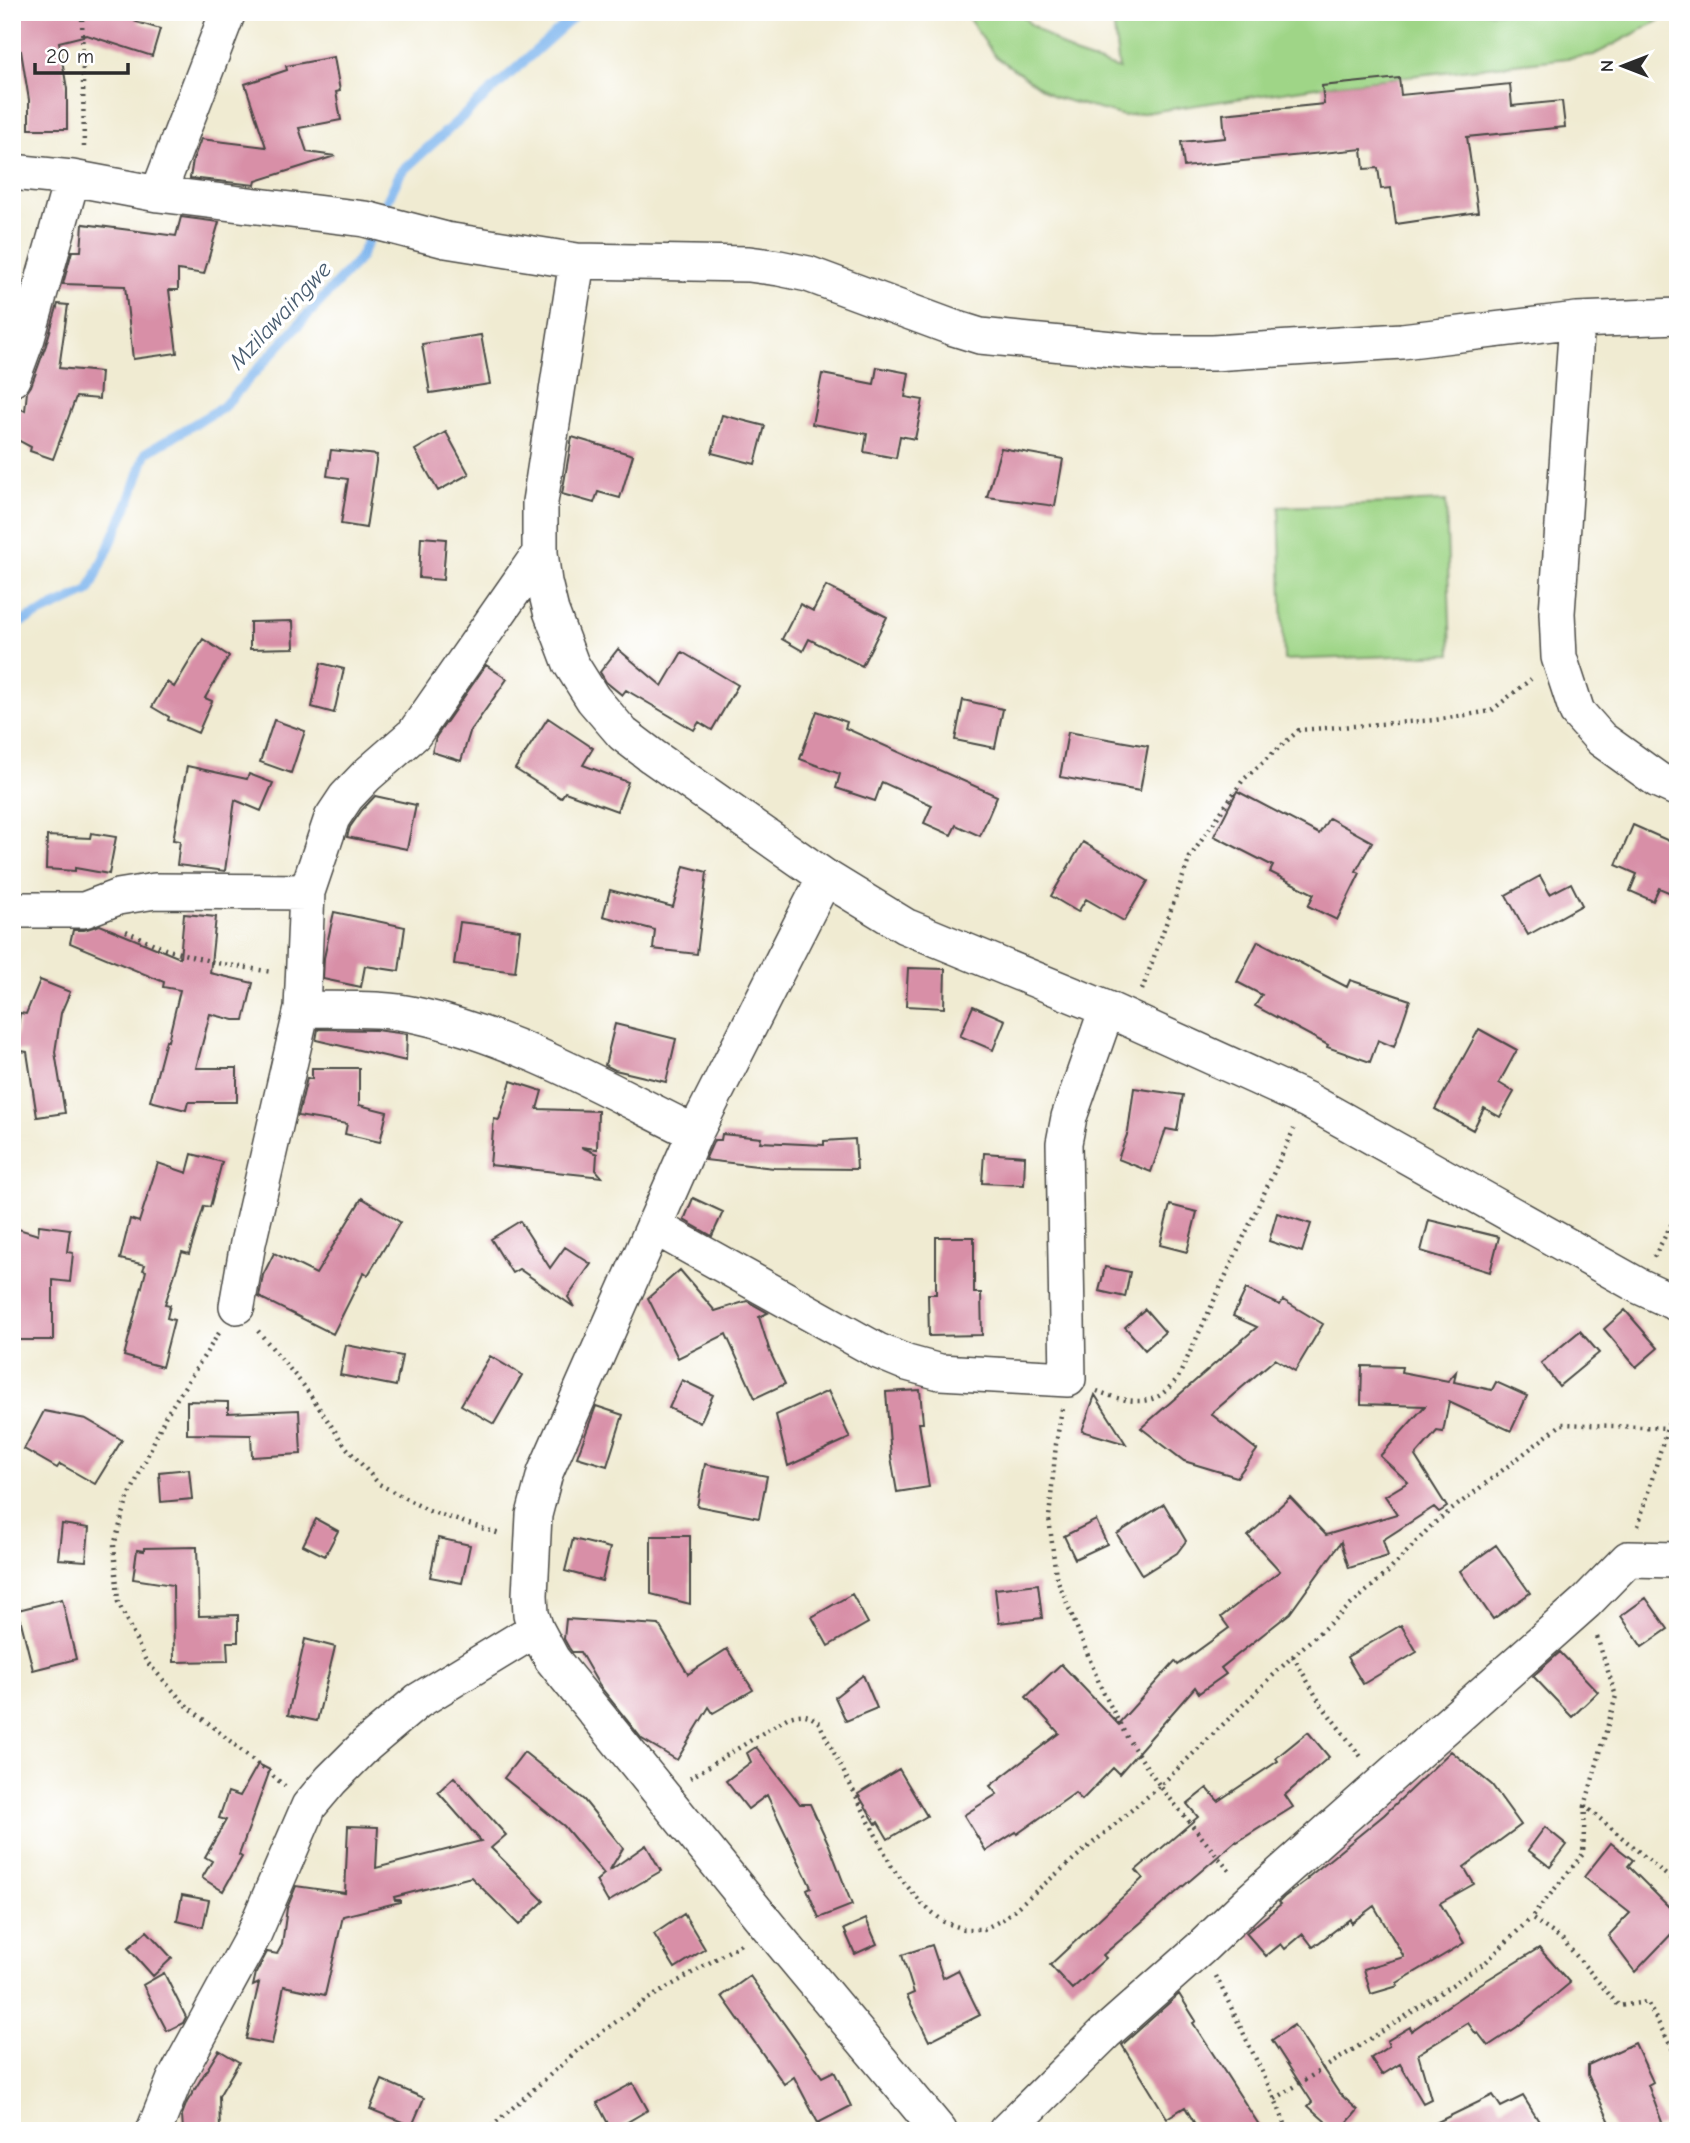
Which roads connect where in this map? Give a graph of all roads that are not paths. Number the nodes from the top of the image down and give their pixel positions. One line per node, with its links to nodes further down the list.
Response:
1 (228, 12): 4 (street)
2 (12, 172): 3 (street)
3 (78, 179): 4 (street); 8 (street)
4 (158, 194): 5 (street)
5 (577, 261): 7 (street); 9 (street)
6 (1678, 316): 7 (street)
7 (1577, 320): 10 (street)
8 (12, 379)
9 (540, 553): 11 (street); 12 (street)
10 (1678, 789)
11 (825, 877): 15 (street); 16 (street)
12 (307, 892): 13 (street); 14 (street)
13 (12, 910)
14 (303, 993): 16 (street); 19 (street)
15 (1119, 1014): 17 (street); 18 (street)
16 (695, 1133): 17 (street)
17 (655, 1227): 21 (street)
18 (1678, 1304)
19 (237, 1306)
20 (1678, 1560): 24 (street)
21 (536, 1629): 22 (street); 23 (street)
22 (154, 2131)
23 (939, 2131)
24 (1006, 2131)

